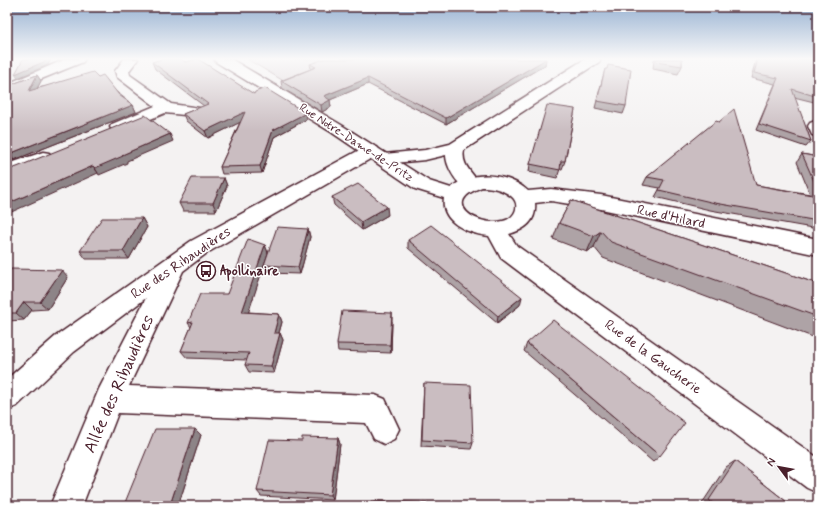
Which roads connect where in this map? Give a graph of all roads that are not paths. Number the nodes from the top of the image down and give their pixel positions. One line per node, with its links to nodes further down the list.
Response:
1 (21, 83): 5 (street)
2 (133, 83): 6 (street)
3 (260, 83): 13 (street, Rue Notre-Dame-de-Pritz)
4 (557, 83): 11 (street)
5 (7, 89)
6 (163, 108): 7 (street); 10 (street)
7 (194, 111)
8 (818, 125): 9 (street)
9 (818, 131)
10 (103, 133)
11 (456, 148): 13 (street); 15 (street)
12 (60, 150): 14 (street)
13 (377, 155): 16 (street, Rue Notre-Dame-de-Pritz); 20 (street, Rue des Ribaudières)
14 (10, 171)
15 (470, 183): 16 (street); 17 (street)
16 (454, 195): 18 (street)
17 (523, 198): 18 (street); 19 (street, Rue d'Hilard)
18 (496, 230): 24 (street, Rue de la Gaucherie)
19 (818, 248)
20 (175, 264): 21 (street, Rue des Ribaudières); 22 (street, Allée des Ribaudières)
21 (7, 397)
22 (109, 399): 23 (street); 25 (street, Allée des Ribaudières)
23 (384, 429)
24 (818, 477)
25 (66, 506)

